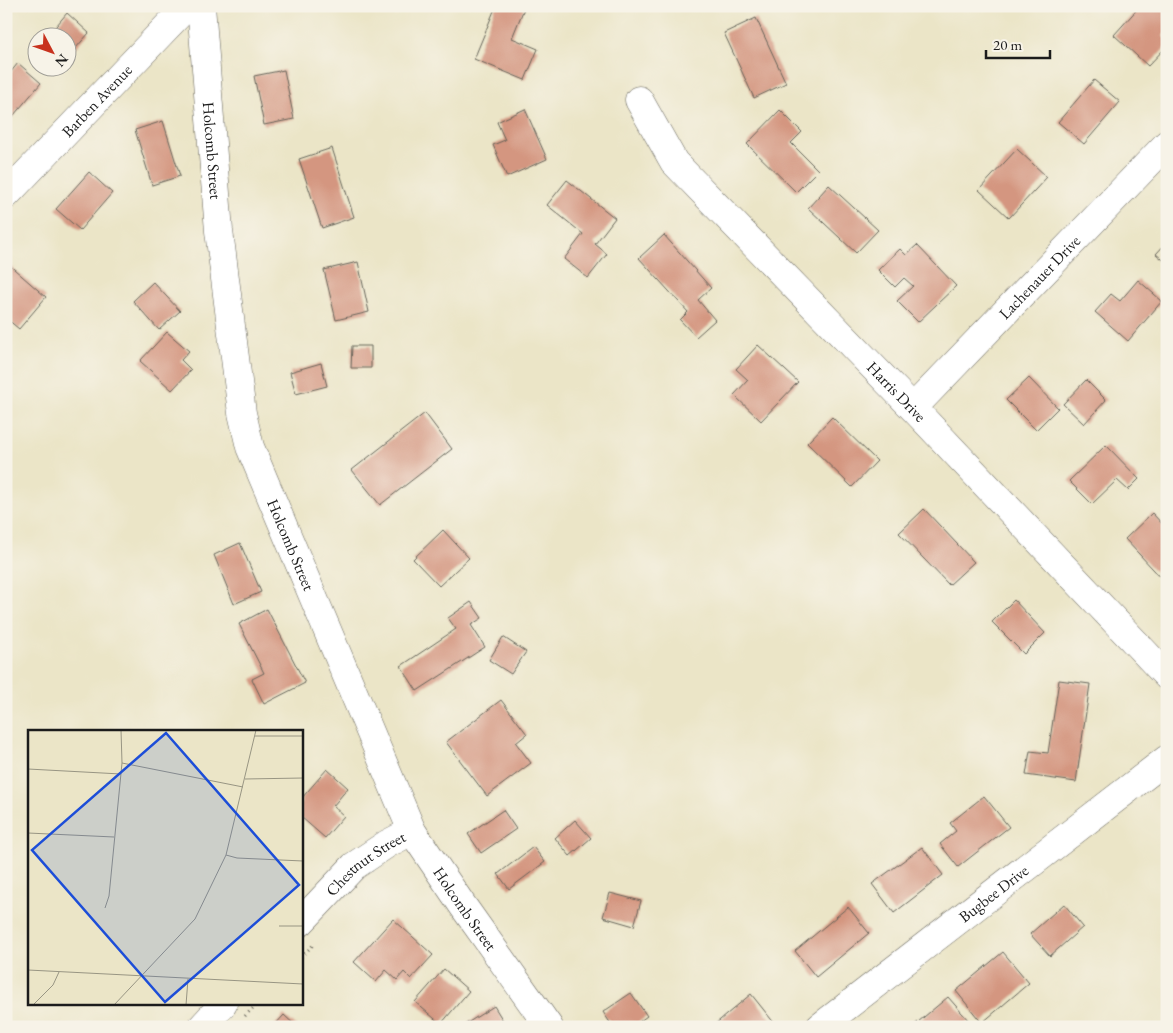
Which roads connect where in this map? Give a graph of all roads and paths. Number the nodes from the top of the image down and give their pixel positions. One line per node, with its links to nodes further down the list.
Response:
1 (187, 6): 5 (street, Barben Avenue)
2 (201, 6): 9 (street, Holcomb Street)
3 (639, 100): 6 (street, Harris Drive)
4 (1167, 144): 6 (street, Lachenauer Drive)
5 (8, 189)
6 (913, 408): 7 (street, Harris Drive)
7 (1167, 676)
8 (1167, 759): 14 (street, Bugbee Drive)
9 (412, 831): 10 (street, Chestnut Street); 13 (street, Holcomb Street)
10 (302, 921)
11 (222, 1006): 12 (street)
12 (202, 1027)
13 (549, 1027)
14 (820, 1027)

